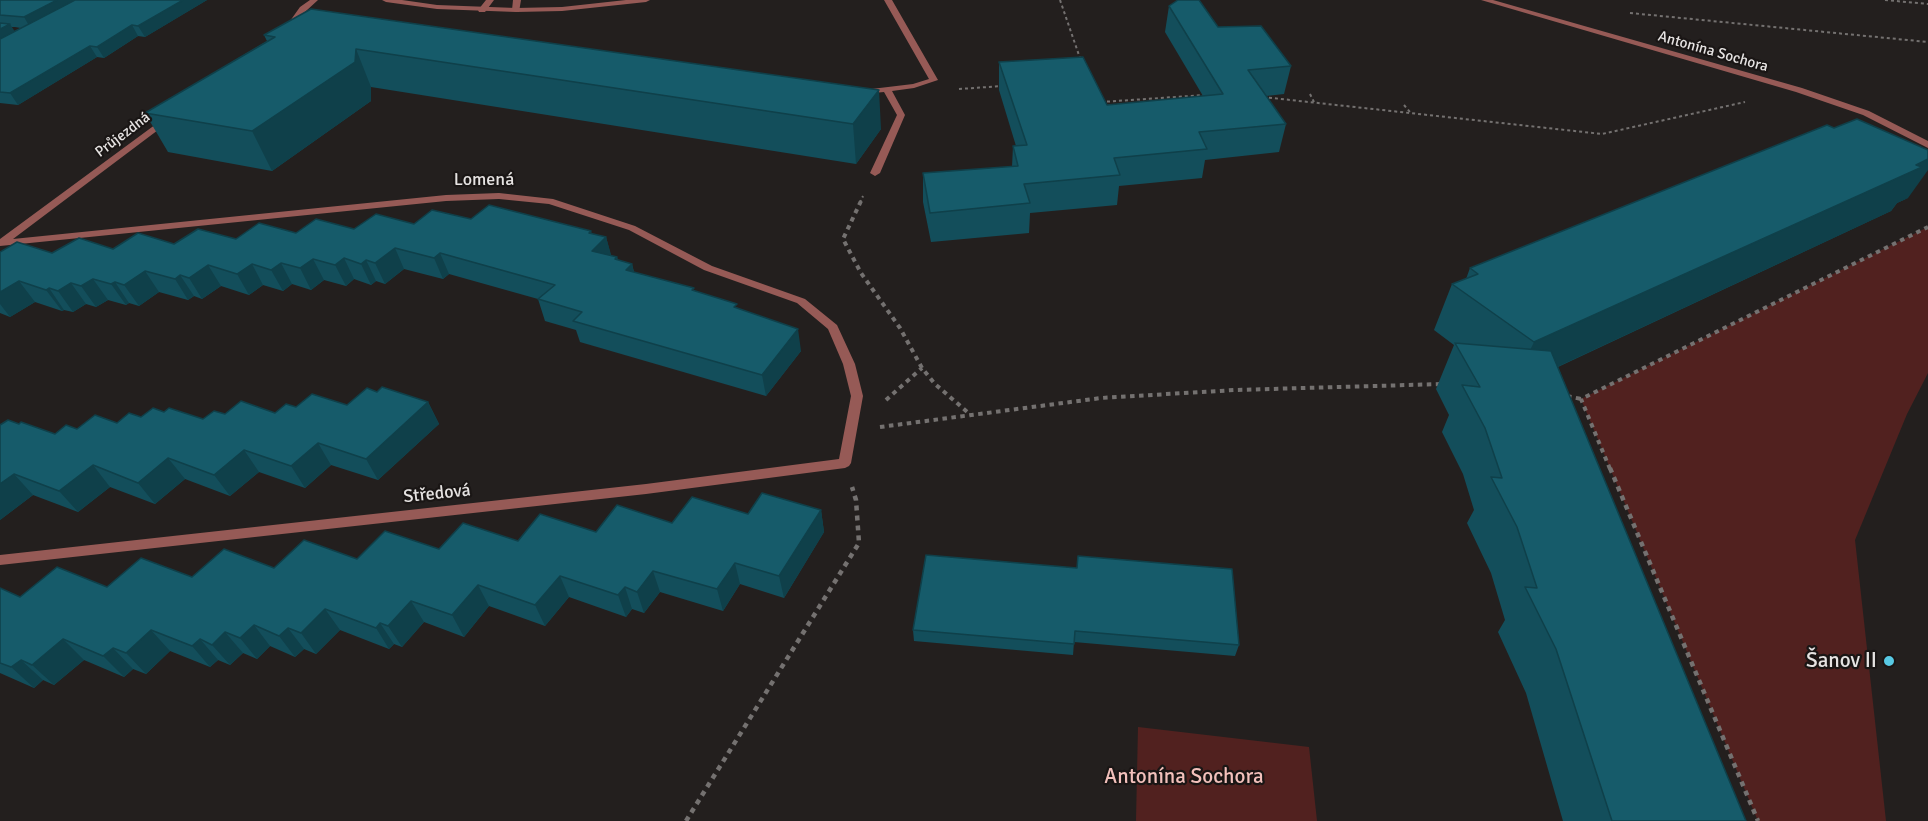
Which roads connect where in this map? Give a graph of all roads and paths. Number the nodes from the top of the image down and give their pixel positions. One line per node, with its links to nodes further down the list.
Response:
1 (314, 0): 14 (street)
2 (386, 0): 11 (street)
3 (490, 0): 11 (street)
4 (517, 0): 12 (street)
5 (646, 0): 12 (street)
6 (888, 0): 19 (street)
7 (1060, 0): 18 (path)
8 (1485, 0): 22 (street, Antonína Sochora)
9 (1885, 0): 10 (path)
10 (1928, 4)
11 (482, 10): 12 (street)
12 (516, 10)
13 (1625, 12): 17 (path)
14 (293, 23): 15 (street); 16 (street)
15 (305, 24)
16 (283, 33)
17 (1928, 42)
18 (1084, 70)
19 (934, 80): 20 (path); 21 (street)
20 (1009, 86)
21 (887, 89): 23 (street); 33 (street)
22 (1799, 90): 31 (path); 32 (street, Antonína Sochora)
23 (857, 93)
24 (1212, 94): 27 (path)
25 (1310, 94): 28 (path)
26 (1257, 97): 28 (path)
27 (1095, 102)
28 (1314, 103): 31 (path)
29 (1404, 105): 31 (path)
30 (179, 110): 35 (street, Průjezdná)
31 (1410, 113)
32 (1928, 145)
33 (876, 174): 39 (path)
34 (1928, 227): 38 (path)
35 (0, 244): 40 (street, Lomená)
36 (1446, 384): 39 (path)
37 (1557, 395): 38 (path)
38 (1581, 399): 44 (path)
39 (972, 417): 40 (path)
40 (852, 430): 41 (street)
41 (845, 463): 42 (street, Středová); 43 (path)
42 (0, 560)
43 (686, 821)
44 (1758, 821)

